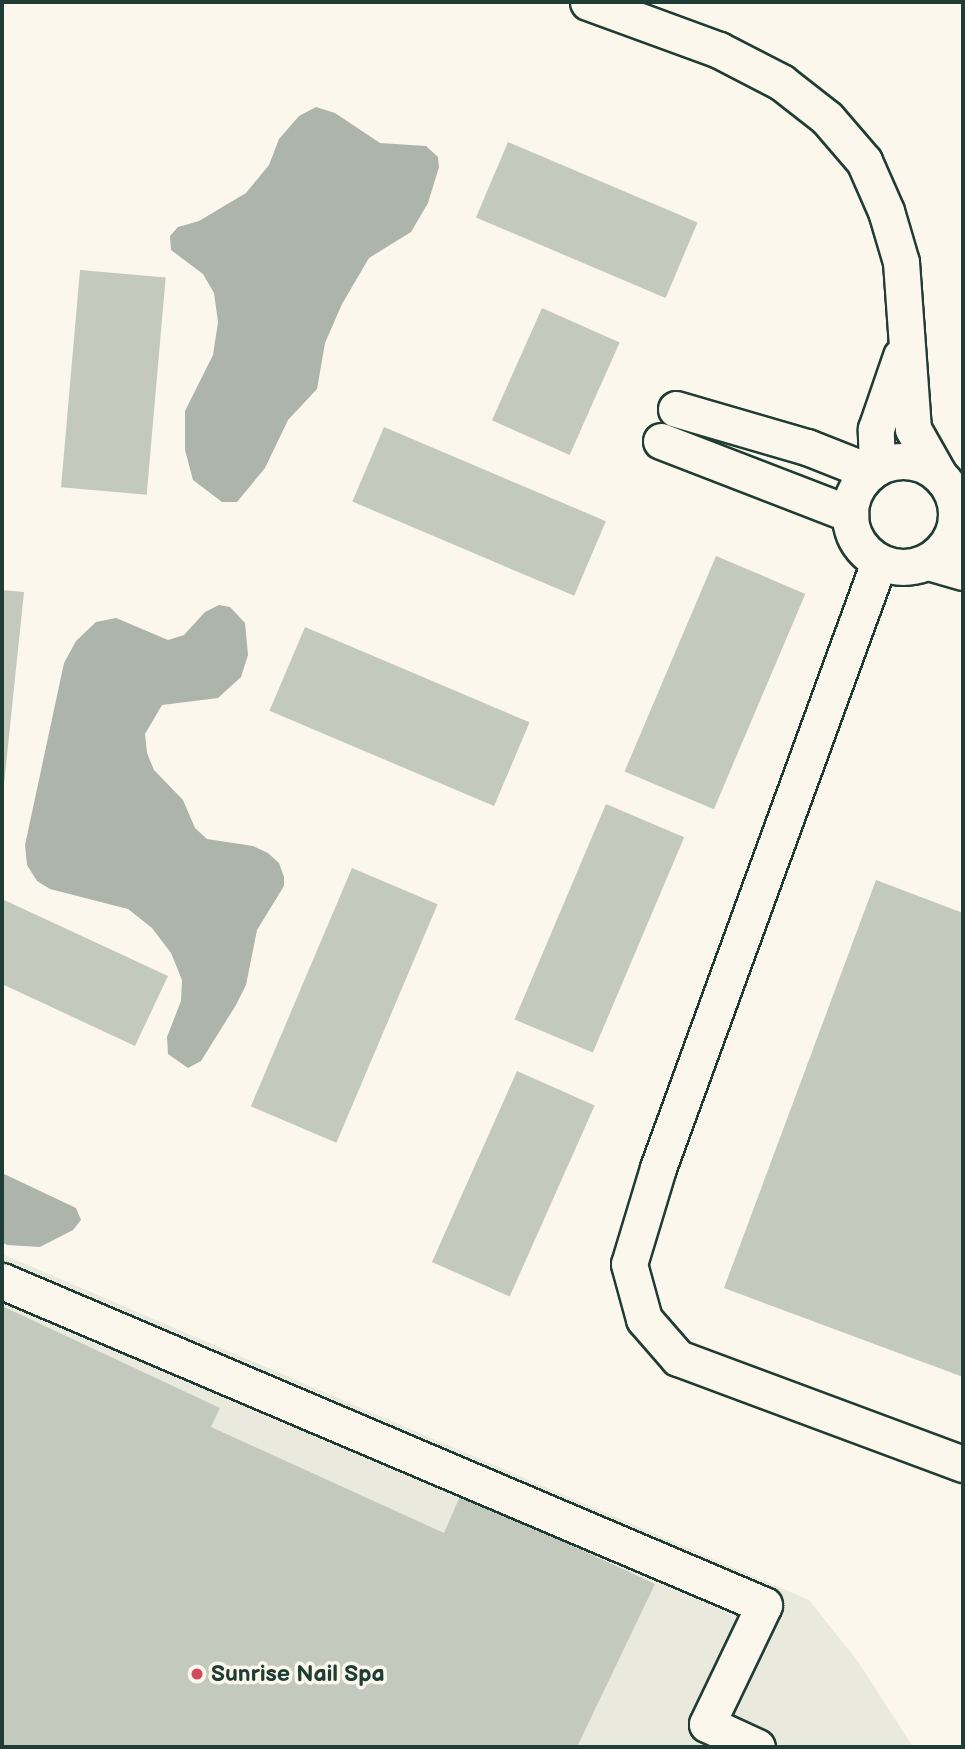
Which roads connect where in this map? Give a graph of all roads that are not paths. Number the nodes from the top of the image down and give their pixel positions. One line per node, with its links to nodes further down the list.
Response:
1 (588, 2): 2 (street)
2 (904, 325): 5 (street); 6 (street)
3 (676, 409): 5 (street)
4 (661, 441): 7 (street)
5 (873, 470): 6 (street); 7 (street)
6 (952, 498): 9 (street)
7 (850, 514): 8 (street)
8 (879, 562): 9 (street); 12 (street)
9 (928, 562): 10 (street)
10 (963, 572)
11 (2, 1281): 13 (street)
12 (963, 1464)
13 (757, 1747)

